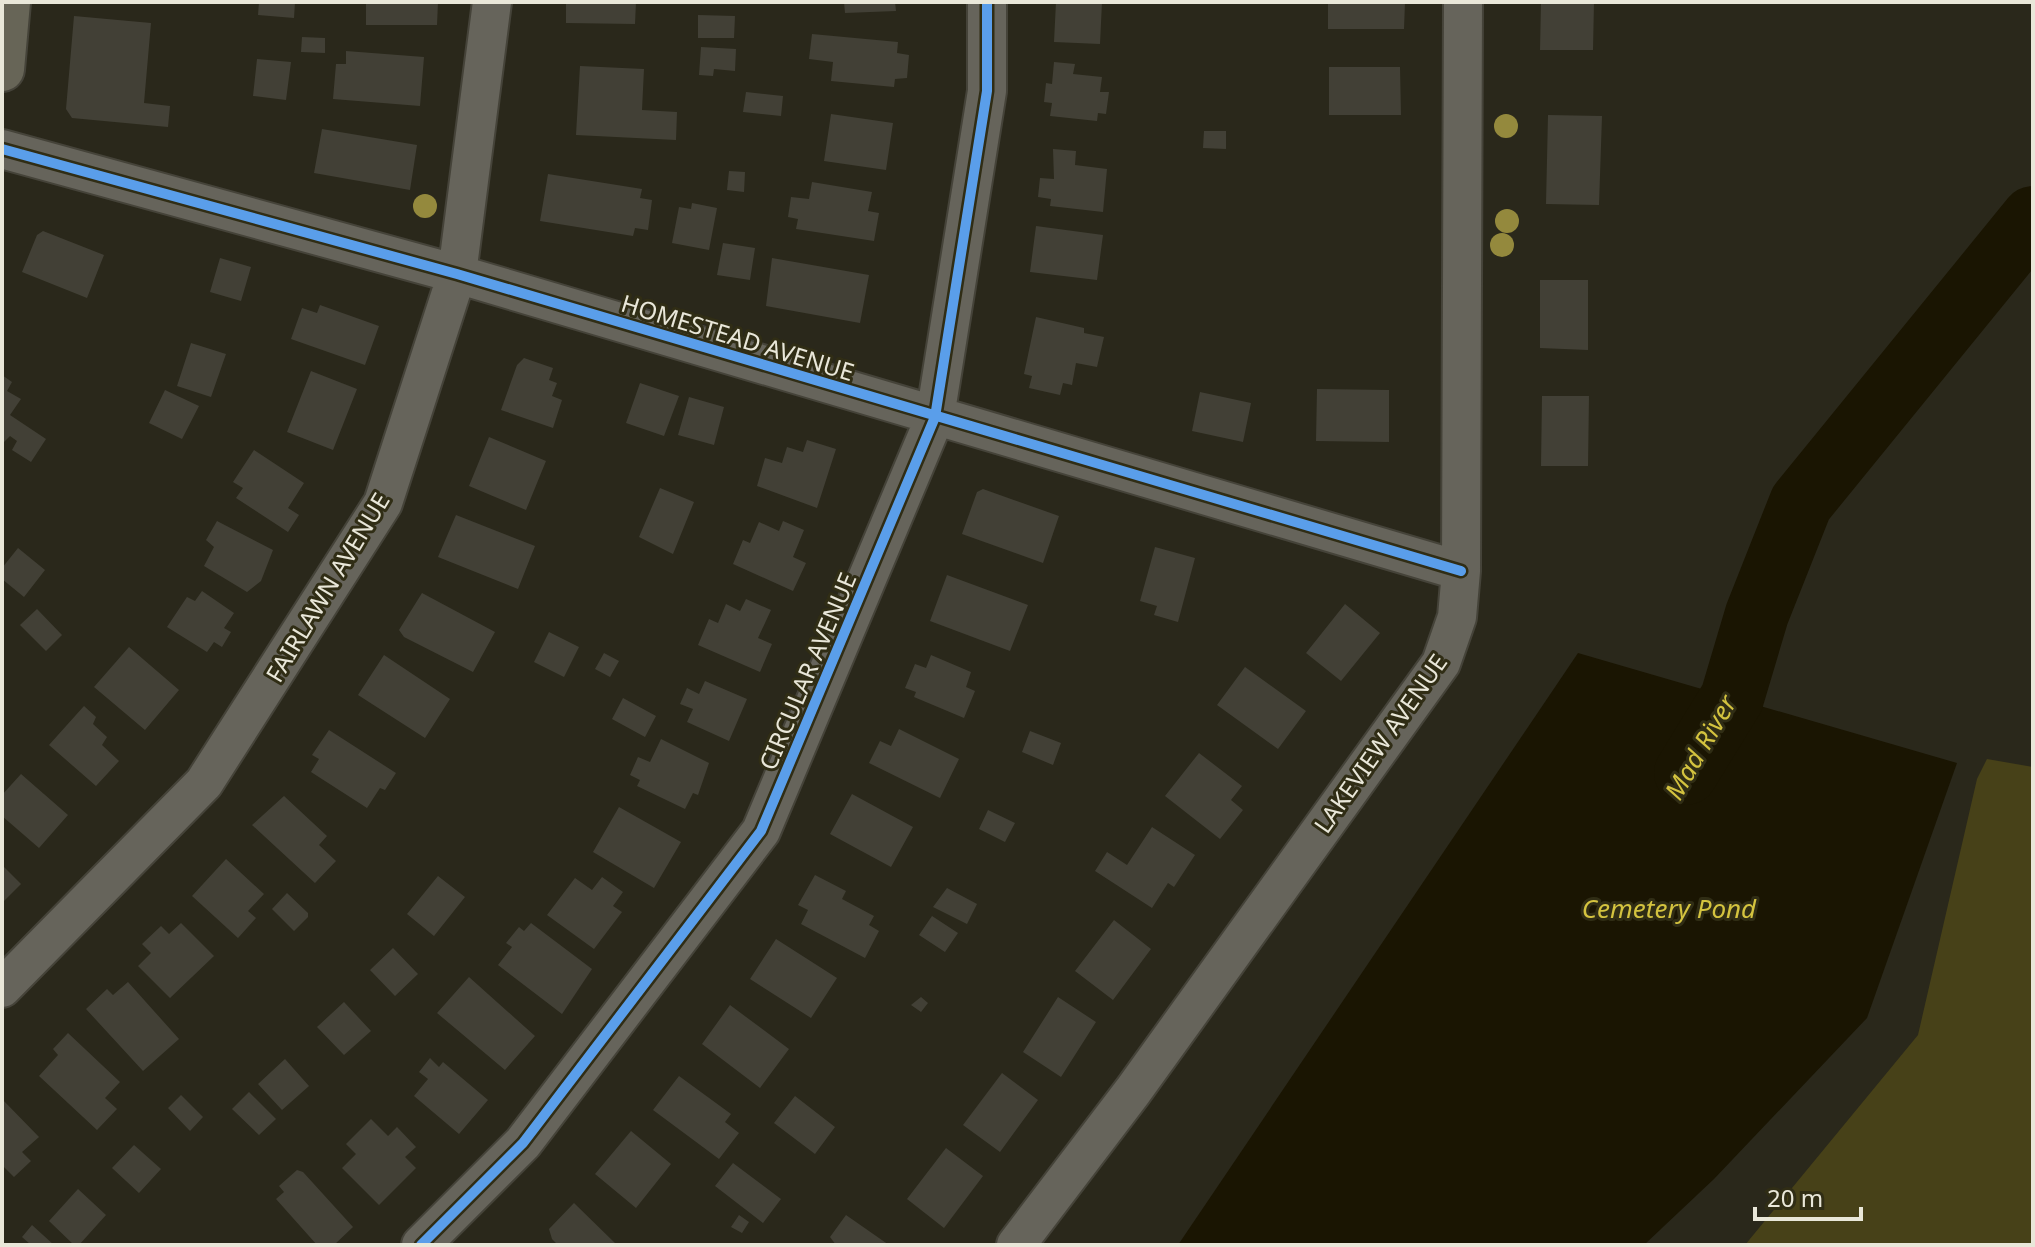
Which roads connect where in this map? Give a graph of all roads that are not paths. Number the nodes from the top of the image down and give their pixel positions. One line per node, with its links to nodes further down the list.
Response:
1 (8, 2): 5 (main road)
2 (492, 2): 7 (street, FAIRLAWN AVENUE)
3 (987, 2): 8 (street, CIRCULAR AVENUE)
4 (1463, 2): 9 (street, LAKEVIEW AVENUE)
5 (2, 69)
6 (2, 149): 7 (street, HOMESTEAD AVENUE)
7 (457, 274): 8 (street, HOMESTEAD AVENUE); 10 (street, FAIRLAWN AVENUE)
8 (935, 417): 9 (street, HOMESTEAD AVENUE); 11 (street, CIRCULAR AVENUE)
9 (1461, 571): 12 (street, LAKEVIEW AVENUE)
10 (2, 988)
11 (421, 1245)
12 (1016, 1245)

